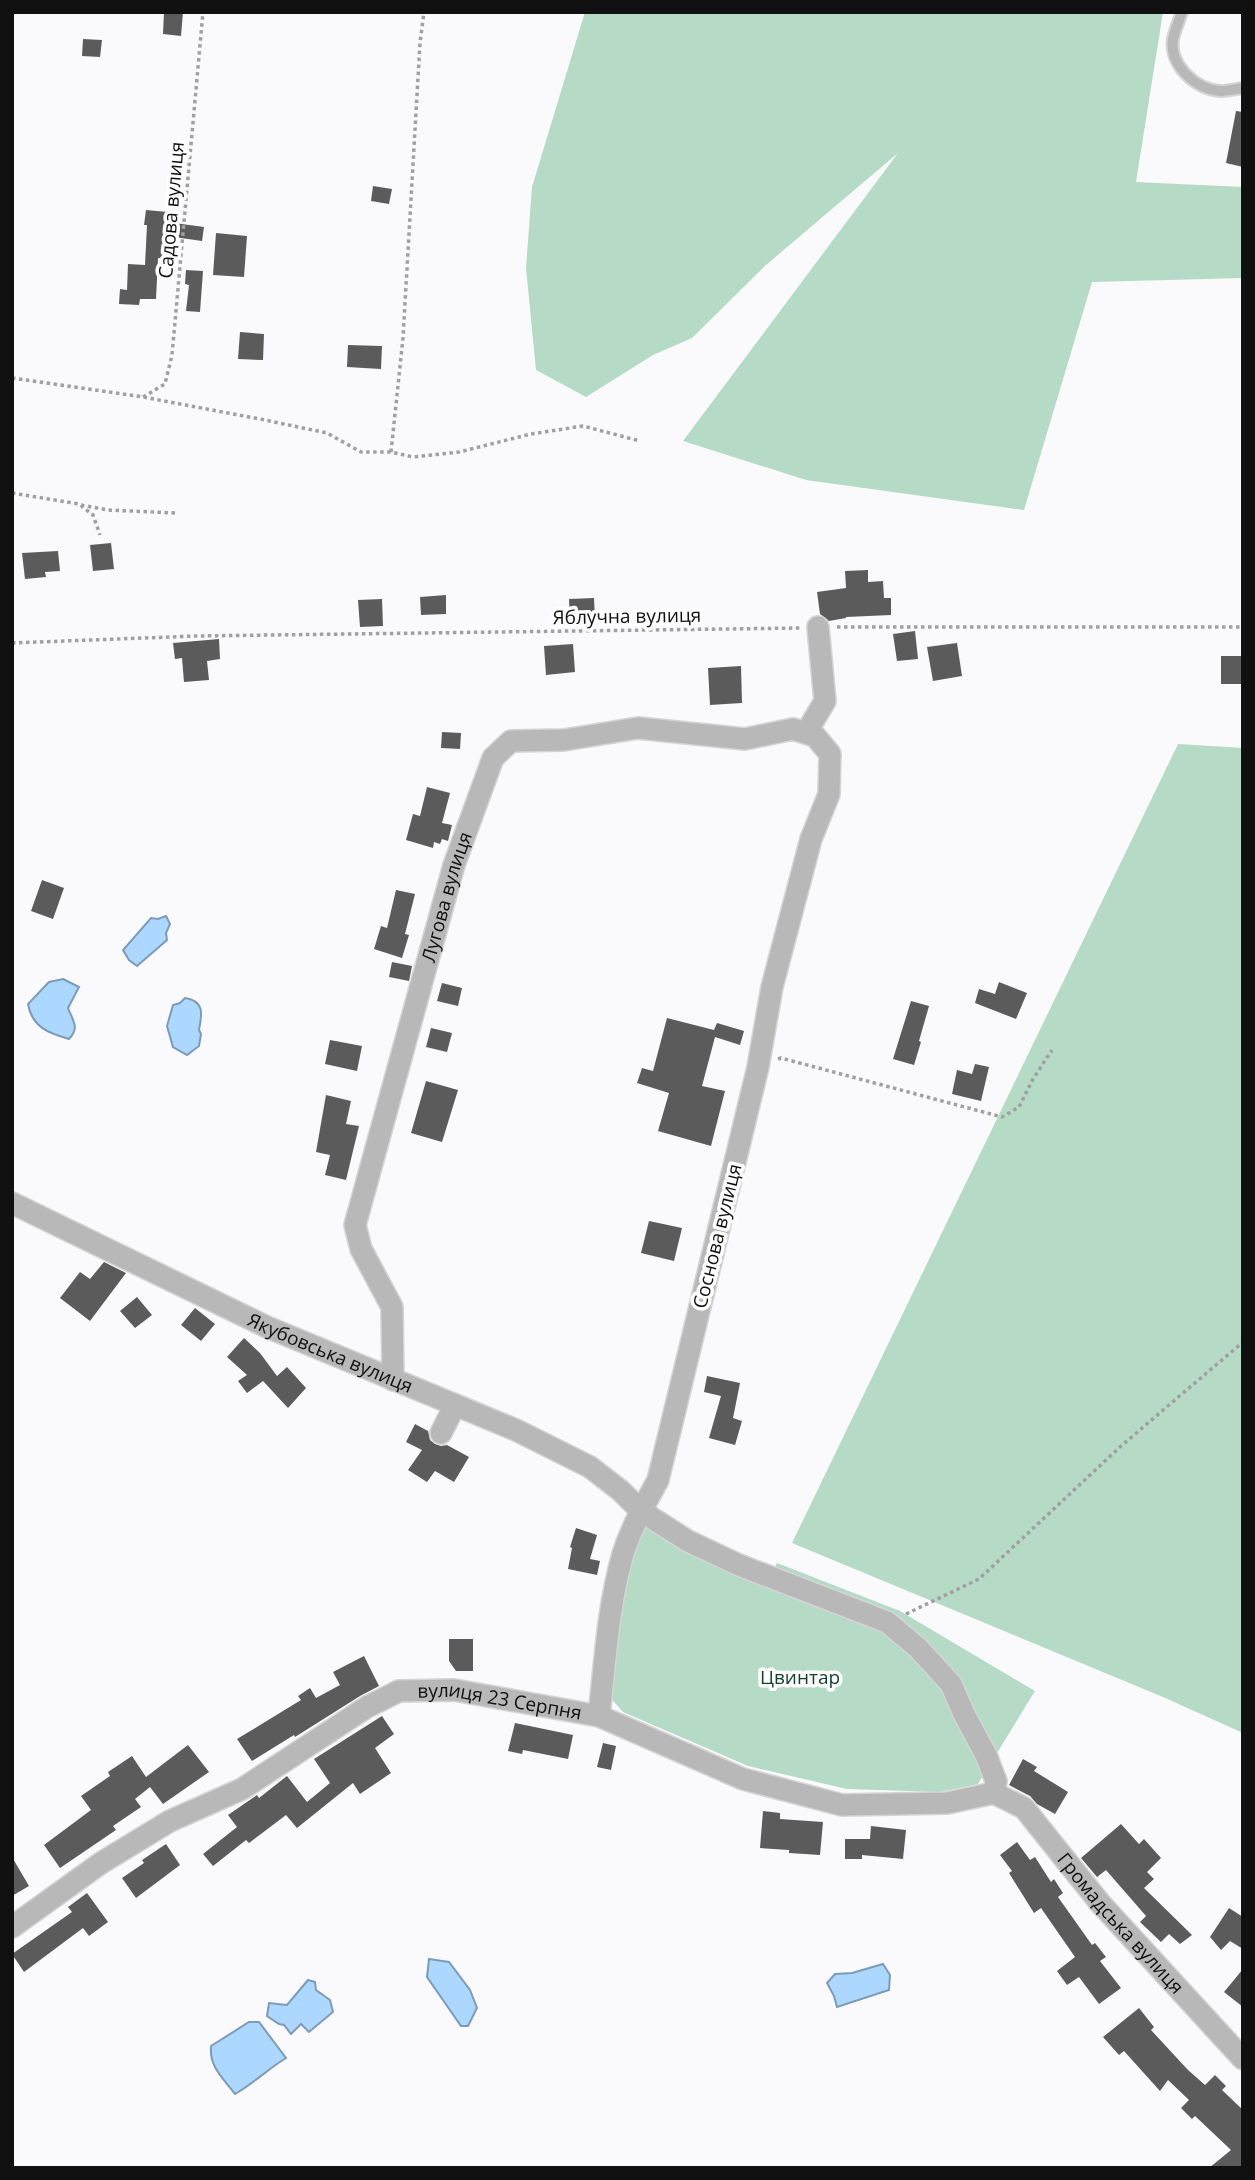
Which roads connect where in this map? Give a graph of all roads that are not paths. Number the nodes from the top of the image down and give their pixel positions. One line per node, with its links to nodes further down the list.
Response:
1 (1182, 12): 2 (lane)
2 (1243, 88)
3 (818, 627): 4 (street)
4 (806, 733): 6 (street, Лугова вулиця); 9 (street, Соснова вулиця)
5 (12, 1203): 6 (street, Якубовська вулиця)
6 (393, 1380): 7 (street, Якубовська вулиця)
7 (455, 1405): 8 (street); 9 (street, Якубовська вулиця)
8 (441, 1433)
9 (640, 1511): 10 (street, Соснова вулиця); 11 (street, Якубовська вулиця)
10 (599, 1716): 11 (street, вулиця 23 Серпня); 12 (street, вулиця 23 Серпня)
11 (995, 1793): 13 (street, Громадська вулиця)
12 (12, 1927)
13 (1243, 2059)

